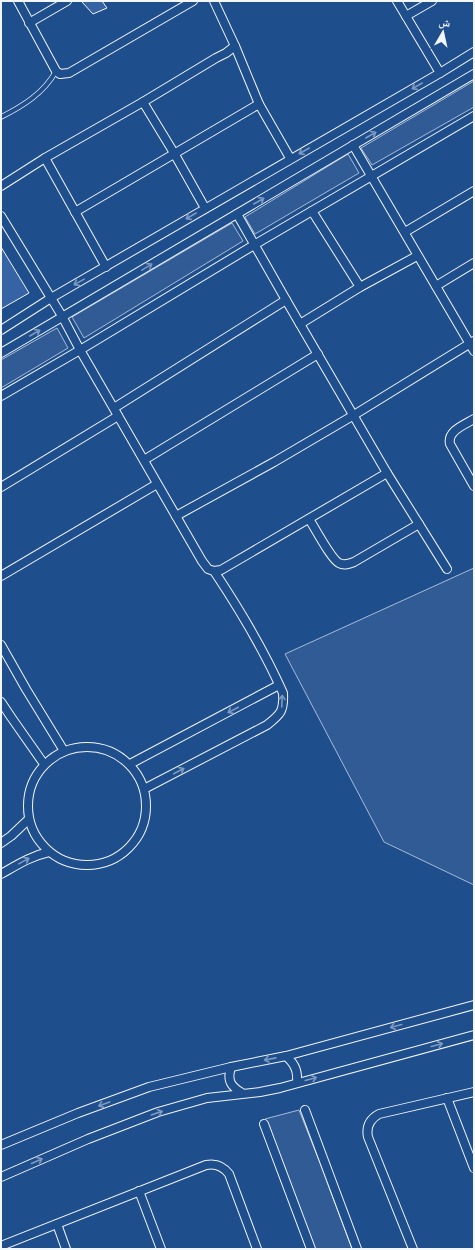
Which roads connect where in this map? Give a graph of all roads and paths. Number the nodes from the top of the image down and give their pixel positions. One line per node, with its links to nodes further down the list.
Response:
1 (18, 1): 8 (street)
2 (67, 1): 8 (street)
3 (193, 1): 11 (street)
4 (214, 1): 9 (street)
5 (397, 1): 7 (street)
6 (432, 1): 7 (street)
7 (406, 16): 12 (street)
8 (30, 22): 11 (street)
9 (236, 46): 14 (street); 15 (street)
10 (474, 52): 12 (street)
11 (56, 71): 17 (lane)
12 (440, 73): 21 (street, one-way to 21)
13 (474, 74): 18 (street, one-way to 13)
14 (142, 102): 19 (street); 20 (street)
15 (259, 104): 19 (street); 21 (street)
16 (474, 116): 22 (street)
17 (1, 117)
18 (353, 145): 22 (street); 28 (street, one-way to 18)
19 (174, 153): 25 (street); 27 (street)
20 (45, 158): 23 (street); 27 (street)
21 (290, 158): 25 (street)
22 (372, 176): 26 (street); 30 (street)
23 (1, 186)
24 (474, 191): 30 (street)
25 (205, 208): 34 (street, one-way to 34)
26 (312, 211): 31 (street); 36 (street)
27 (75, 212): 34 (street)
28 (237, 214): 31 (street); 39 (street, one-way to 28)
29 (1, 216): 37 (street)
30 (405, 232): 32 (street)
31 (254, 245): 38 (street); 43 (street)
32 (417, 256): 35 (street); 36 (street)
33 (474, 263): 35 (street)
34 (106, 267): 37 (street, one-way to 37)
35 (436, 286): 42 (street)
36 (360, 287): 40 (street)
37 (51, 298): 39 (street); 41 (street)
38 (286, 300): 40 (street); 47 (street)
39 (62, 316): 43 (street); 44 (street, one-way to 39)
40 (300, 324): 45 (street)
41 (1, 330)
42 (472, 346): 48 (street)
43 (80, 350): 46 (street); 47 (street)
44 (1, 353)
45 (318, 354): 48 (street); 51 (street)
46 (1, 396)
47 (114, 408): 49 (street)
48 (354, 415): 52 (street); 56 (street)
49 (118, 416): 51 (street); 54 (street)
50 (474, 419): 55 (street)
51 (144, 460): 53 (street)
52 (387, 473): 57 (street); 58 (street)
53 (157, 484): 56 (street); 61 (street)
54 (1, 486)
55 (474, 486)
56 (176, 516): 60 (street)
57 (309, 518): 58 (street); 60 (street)
58 (419, 524): 59 (street)
59 (447, 569)
60 (214, 572): 63 (street)
61 (1, 576)
62 (1, 645): 65 (street)
63 (279, 686): 67 (street, one-way to 67); 68 (street, one-way to 63)
64 (1, 702): 66 (street)
65 (64, 751): 66 (street); 67 (street)
66 (44, 764): 69 (street)
67 (130, 764): 68 (street)
68 (144, 789): 71 (street)
69 (29, 819): 70 (street); 71 (street)
70 (1, 843)
71 (49, 852): 72 (street, one-way to 71)
72 (1, 874)
73 (474, 1005): 75 (street, one-way to 75)
74 (474, 1035): 77 (street, one-way to 74)
75 (286, 1056): 76 (street, one-way to 76); 77 (street)
76 (230, 1067): 79 (street); 83 (street, one-way to 83)
77 (297, 1083): 79 (street)
78 (474, 1092): 80 (street)
79 (242, 1093): 85 (street, one-way to 79)
80 (447, 1098): 84 (street); 94 (street)
81 (305, 1110): 93 (street)
82 (264, 1124): 92 (street)
83 (1, 1145)
84 (474, 1168)
85 (1, 1177)
86 (139, 1191): 87 (street); 90 (street); 91 (street)
87 (57, 1224): 88 (street); 89 (street)
88 (1, 1246)
89 (66, 1249)
90 (161, 1249)
91 (257, 1249)
92 (310, 1249)
93 (357, 1249)
94 (413, 1249)

